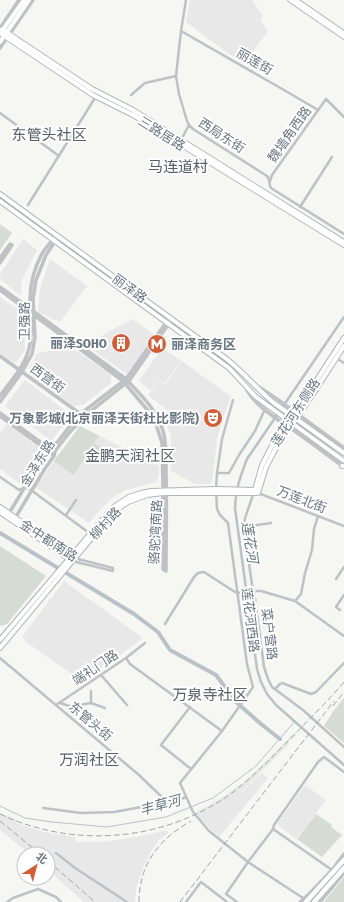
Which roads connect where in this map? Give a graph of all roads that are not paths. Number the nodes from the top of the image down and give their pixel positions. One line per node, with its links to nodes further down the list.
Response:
1 (19, 0): 9 (street)
2 (24, 0): 9 (main road)
3 (29, 0): 9 (main road)
4 (34, 0): 9 (street)
5 (186, 0): 8 (street, 西局东街)
6 (290, 0): 11 (main road)
7 (296, 0): 10 (main road)
8 (181, 31): 14 (street, 西局东街); 17 (street, 丽莲街)
9 (3, 33): 12 (main road); 13 (street); 21 (main road, 三路居路); 33 (main road, 三路居路)
10 (344, 33)
11 (344, 37)
12 (0, 42)
13 (0, 48)
14 (176, 76): 15 (street); 20 (street, 西局东街)
15 (131, 95)
16 (95, 98): 22 (street)
17 (318, 110): 19 (street, 魏墙角西路); 24 (street, 魏墙角西路)
18 (0, 113): 22 (street)
19 (344, 117)
20 (188, 125): 21 (street); 24 (street, 西局东街)
21 (181, 140): 32 (main road, 三路居路)
22 (59, 156): 27 (street)
23 (332, 158): 28 (street)
24 (270, 182): 28 (street, 西局东街)
25 (0, 194): 30 (main road, 丽泽路)
26 (0, 201): 31 (main road, 丽泽路)
27 (28, 205)
28 (300, 207): 29 (street, 西局东街)
29 (344, 234)
30 (57, 236): 31 (street, 卫强路); 39 (main road, 丽泽路)
31 (54, 240): 38 (street, 卫强路); 40 (main road, 丽泽路)
32 (344, 242)
33 (344, 245)
34 (0, 258): 35 (street)
35 (0, 263)
36 (0, 287): 38 (street)
37 (0, 290): 38 (street)
38 (32, 312): 46 (street, 卫强路); 47 (street, 骆驼湾南路)
39 (171, 318): 40 (street, 金泽东路); 55 (main road, 丽泽路)
40 (168, 323): 47 (street, 金泽东路); 48 (main road, 丽泽路)
41 (344, 338): 55 (main road, 莲花河东侧路)
42 (344, 346): 44 (main road, 莲花河东侧路)
43 (0, 356): 46 (street, 西营街)
44 (336, 358): 45 (street); 55 (main road, 莲花河东侧路)
45 (344, 363)
46 (21, 371): 49 (street, 卫强路); 51 (street, 卫强路); 56 (street, 西营街)
47 (126, 381): 56 (street, 金泽东路); 70 (street, 骆驼湾南路)
48 (245, 386): 52 (street, 丽泽路); 53 (main road, 丽泽路)
49 (0, 396)
50 (233, 400): 65 (street, 莲花河西路)
51 (0, 402)
52 (265, 409): 53 (street, 丽泽路); 65 (street)
53 (270, 410): 58 (main road, 丽泽路)
54 (0, 413): 60 (street)
55 (294, 414): 58 (main road, 莲花河东侧路); 59 (street, 丽泽路); 61 (main road, 丽泽路)
56 (82, 415): 60 (street, 金泽东路)
57 (0, 416): 60 (street)
58 (288, 423): 63 (main road, 丽泽路); 64 (street, 丽泽路); 71 (main road, 莲花河东侧路)
59 (344, 448)
60 (51, 450): 62 (street, 金泽东路); 62 (street); 67 (street, 金泽东路)
61 (344, 453)
62 (54, 456): 68 (street, 金泽东路)
63 (344, 461)
64 (344, 466)
65 (217, 473): 69 (street, 莲花河西路)
66 (0, 477): 67 (street)
67 (25, 487): 68 (street); 74 (street, 金泽东路)
68 (31, 490): 76 (street, 金泽东路); 77 (street)
69 (216, 491): 70 (main road, 柳村路); 71 (main road, 柳村路); 88 (street, 莲花河西路)
70 (165, 492): 70 (street, 骆驼湾南路); 82 (main road, 柳村路)
71 (255, 492): 78 (street, 万莲北街); 81 (street, 菜户营路)
72 (76, 500): 77 (street)
73 (0, 507): 83 (main road, 金中都南路)
74 (11, 510)
75 (0, 512): 83 (main road, 金中都南路)
76 (17, 514)
77 (66, 515): 82 (street)
78 (318, 516): 80 (street, 万莲北街); 90 (street)
79 (271, 523): 81 (street)
80 (344, 526)
81 (244, 527): 87 (street, 菜户营路)
82 (93, 535): 83 (main road, 柳村路)
83 (71, 558): 83 (street, 金中都南路); 85 (main road, 柳村路)
84 (344, 567): 86 (street)
85 (58, 575): 94 (main road, 柳村路); 96 (main road, 柳村路)
86 (336, 579)
87 (253, 591): 88 (street); 90 (street); 101 (street, 菜户营路)
88 (240, 593): 92 (street); 109 (street, 莲花河西路)
89 (344, 595): 91 (street)
90 (295, 601): 93 (street)
91 (340, 610)
92 (165, 624)
93 (344, 636)
94 (0, 640)
95 (145, 643): 98 (street, 端礼门路)
96 (0, 648)
97 (0, 658): 105 (street, 东管头街)
98 (126, 658): 100 (street, 端礼门路); 107 (street)
99 (344, 663): 101 (street)
100 (101, 675): 103 (street, 端礼门路); 106 (street)
101 (275, 689): 110 (street, 菜户营路)
102 (91, 691): 104 (street)
103 (60, 703): 104 (street); 105 (street, 端礼门路)
104 (91, 703): 108 (street)
105 (56, 705): 114 (street, 东管头街)
106 (127, 705)
107 (190, 707): 109 (street); 111 (street)
108 (105, 708)
109 (222, 731): 111 (street, 莲花河西路)
110 (344, 747)
111 (191, 769): 113 (street, 莲花河西路)
112 (344, 772): 116 (street)
113 (186, 797): 114 (street); 120 (street)
114 (167, 802): 115 (street)
115 (43, 808)
116 (273, 829): 120 (street); 122 (street)
117 (56, 853): 131 (street)
118 (344, 854): 122 (street)
119 (344, 860): 124 (highway)
120 (248, 862): 125 (street); 128 (street)
121 (344, 868): 136 (highway)
122 (332, 870): 126 (street)
123 (344, 874): 137 (street)
124 (317, 890): 126 (highway); 128 (highway)
125 (226, 894): 127 (street); 134 (street)
126 (308, 895): 128 (street)
127 (223, 899): 132 (street); 133 (street)
128 (305, 900): 135 (street)
129 (7, 902): 130 (street)
130 (61, 902)
131 (126, 902)
132 (186, 902)
133 (227, 902)
134 (238, 902)
135 (300, 902)
136 (314, 902)
137 (320, 902)

